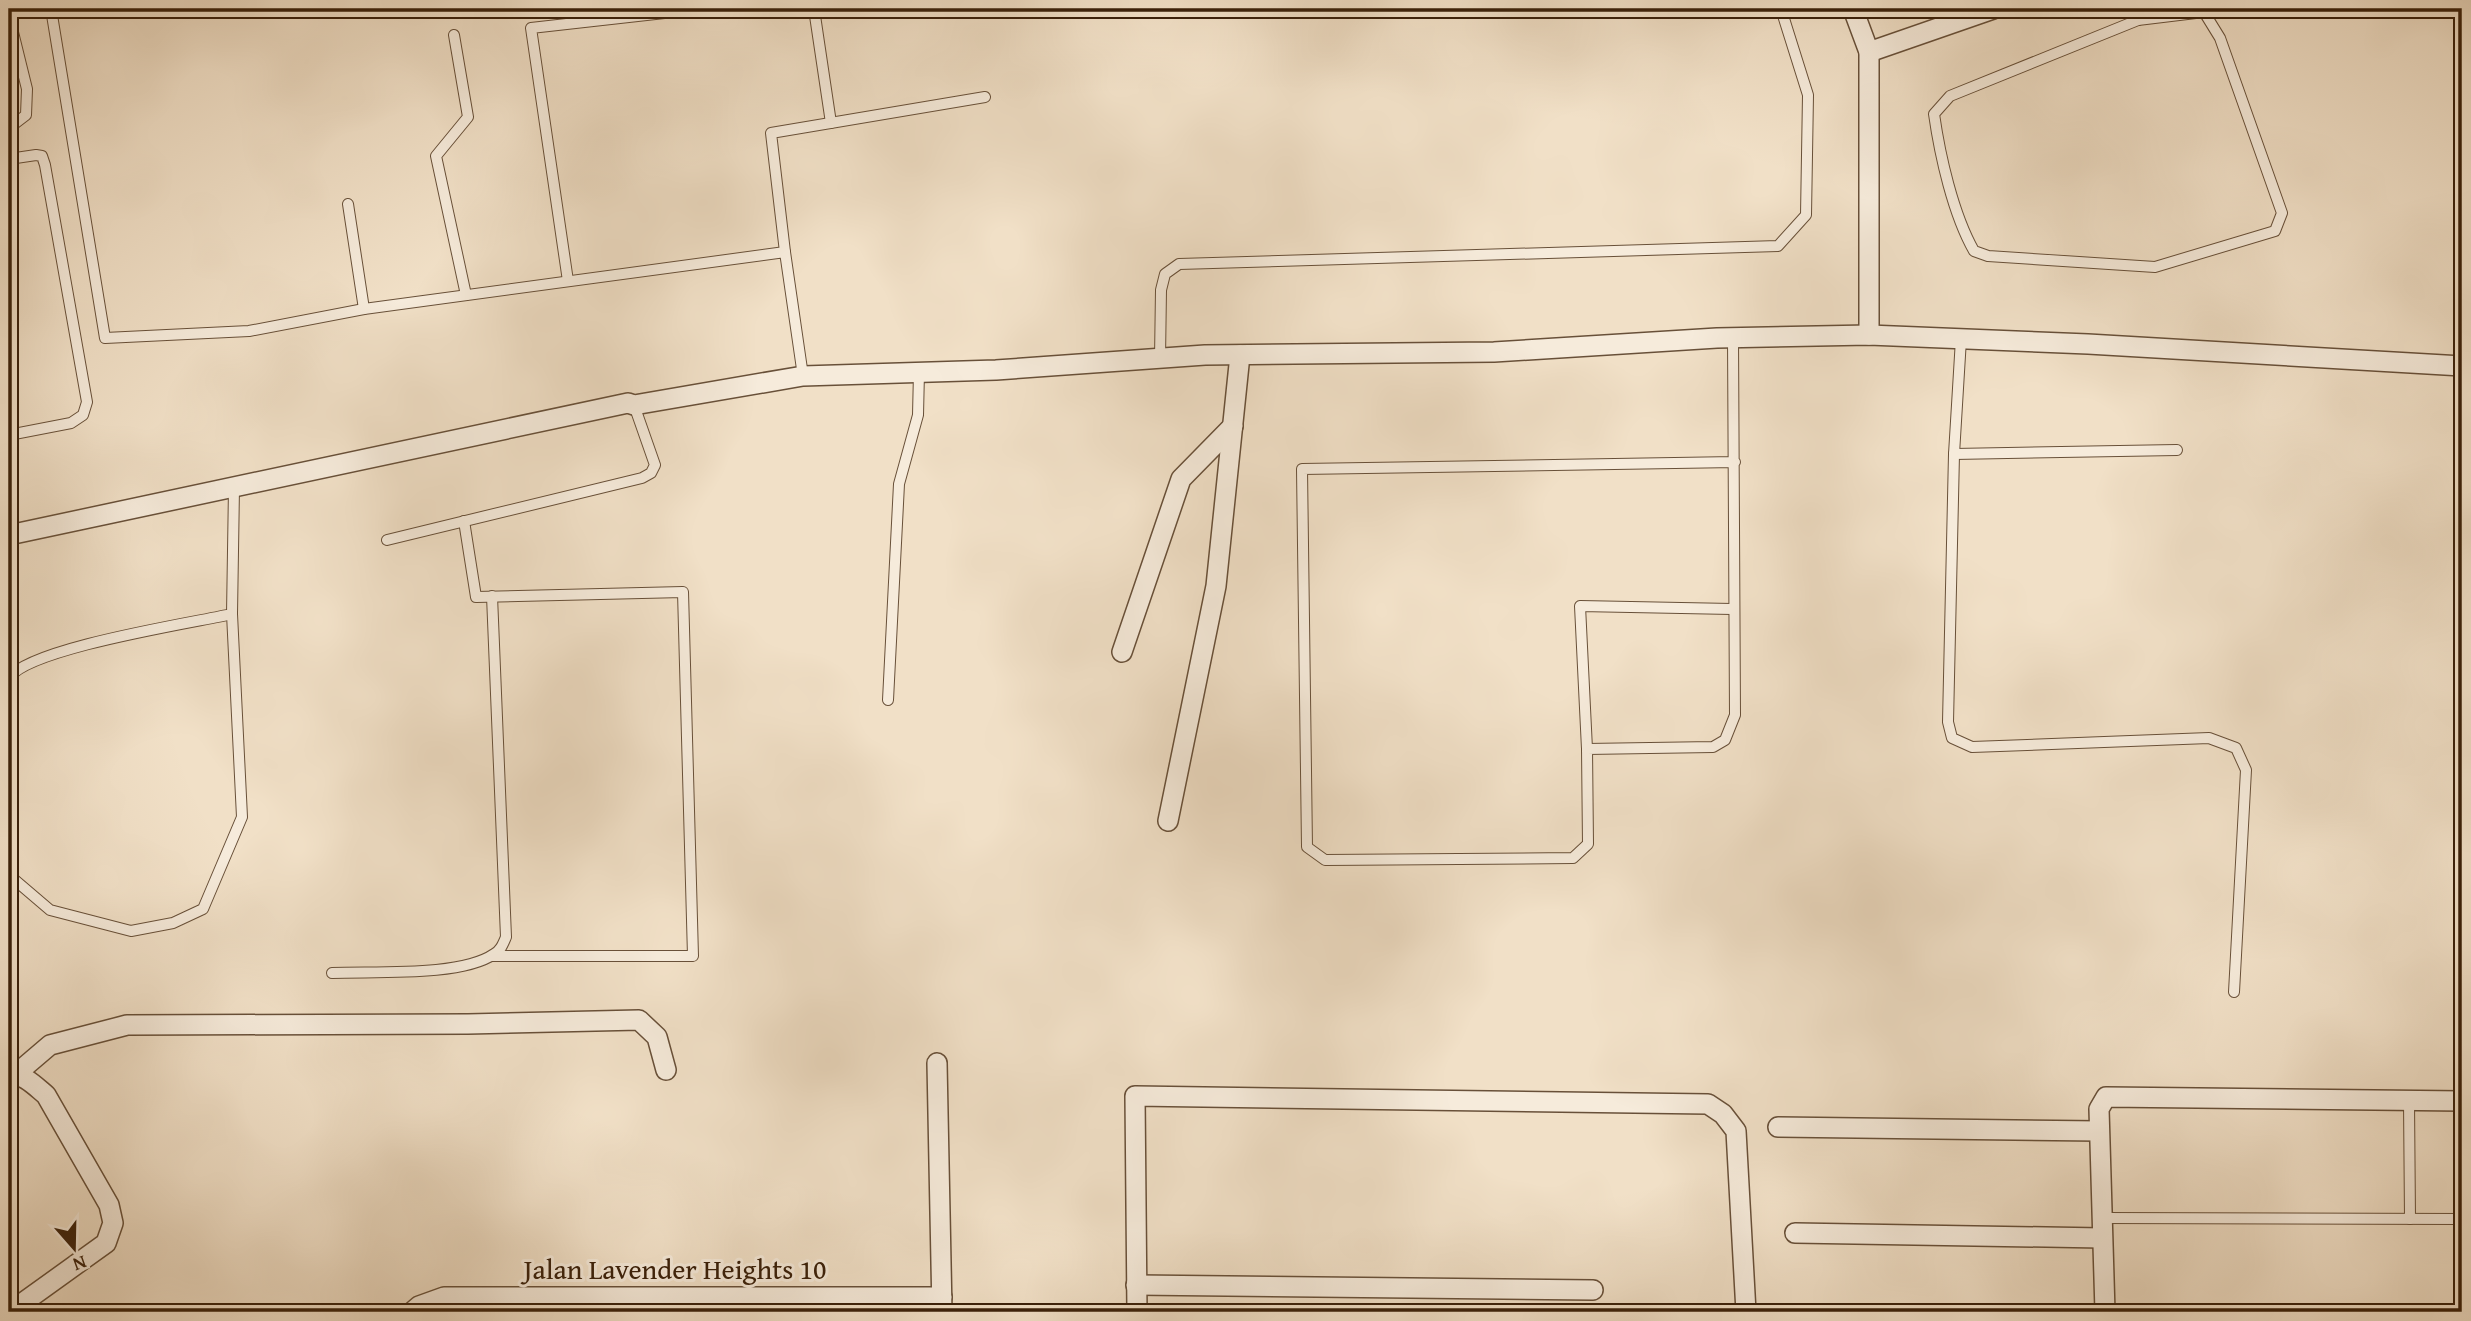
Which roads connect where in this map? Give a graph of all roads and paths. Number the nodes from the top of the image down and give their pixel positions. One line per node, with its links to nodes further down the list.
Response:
1 (51, 9): 20 (lane)
2 (700, 9): 18 (lane)
3 (814, 9): 13 (lane)
4 (1781, 9): 25 (lane)
5 (1853, 9): 11 (street)
6 (1993, 9): 11 (street)
7 (2134, 9): 9 (lane)
8 (9, 16): 14 (lane)
9 (2138, 20): 9 (lane)
10 (454, 35): 19 (lane)
11 (1869, 52): 21 (street)
12 (985, 97): 13 (lane)
13 (831, 123): 17 (lane)
14 (9, 128)
15 (9, 159): 31 (lane)
16 (348, 204): 20 (lane)
17 (785, 252): 18 (lane); 28 (lane)
18 (568, 281): 19 (lane)
19 (466, 295): 20 (lane)
20 (364, 309)
21 (1869, 335): 22 (street); 23 (street)
22 (1733, 338): 24 (street); 34 (lane)
23 (1961, 339): 26 (street); 33 (lane)
24 (1240, 355): 25 (street); 30 (street)
25 (1160, 358): 27 (street)
26 (2462, 366)
27 (919, 372): 28 (street); 44 (lane)
28 (803, 376): 29 (street)
29 (634, 405): 35 (street); 36 (lane)
30 (1233, 426): 42 (street); 46 (street)
31 (9, 435)
32 (2177, 450): 33 (lane)
33 (1954, 454): 50 (lane)
34 (1735, 462): 40 (lane); 45 (lane)
35 (234, 488): 37 (street); 41 (lane)
36 (464, 522): 38 (lane); 39 (lane)
37 (9, 535)
38 (387, 540)
39 (492, 596): 48 (lane); 48 (lane)
40 (1732, 609): 45 (lane); 45 (lane)
41 (232, 614): 43 (lane); 47 (lane)
42 (1122, 652)
43 (9, 678)
44 (888, 699)
45 (1587, 749)
46 (1168, 821)
47 (9, 875)
48 (492, 956): 49 (lane)
49 (332, 973)
50 (2234, 992)
51 (937, 1062): 65 (street)
52 (666, 1070): 53 (street)
53 (12, 1074): 66 (street)
54 (2409, 1101): 55 (street); 57 (street); 59 (lane)
55 (2462, 1101)
56 (1778, 1127): 57 (street)
57 (2099, 1131): 58 (street)
58 (2102, 1217): 59 (lane); 62 (street)
59 (2410, 1219): 60 (lane)
60 (2462, 1219)
61 (1796, 1233): 62 (street)
62 (2102, 1238): 70 (street)
63 (1136, 1285): 64 (street); 68 (street); 69 (street)
64 (1593, 1290)
65 (942, 1305): 67 (street, Jalan Lavender Heights 10)
66 (10, 1312)
67 (412, 1312)
68 (1137, 1312)
69 (1746, 1312)
70 (2105, 1312)

